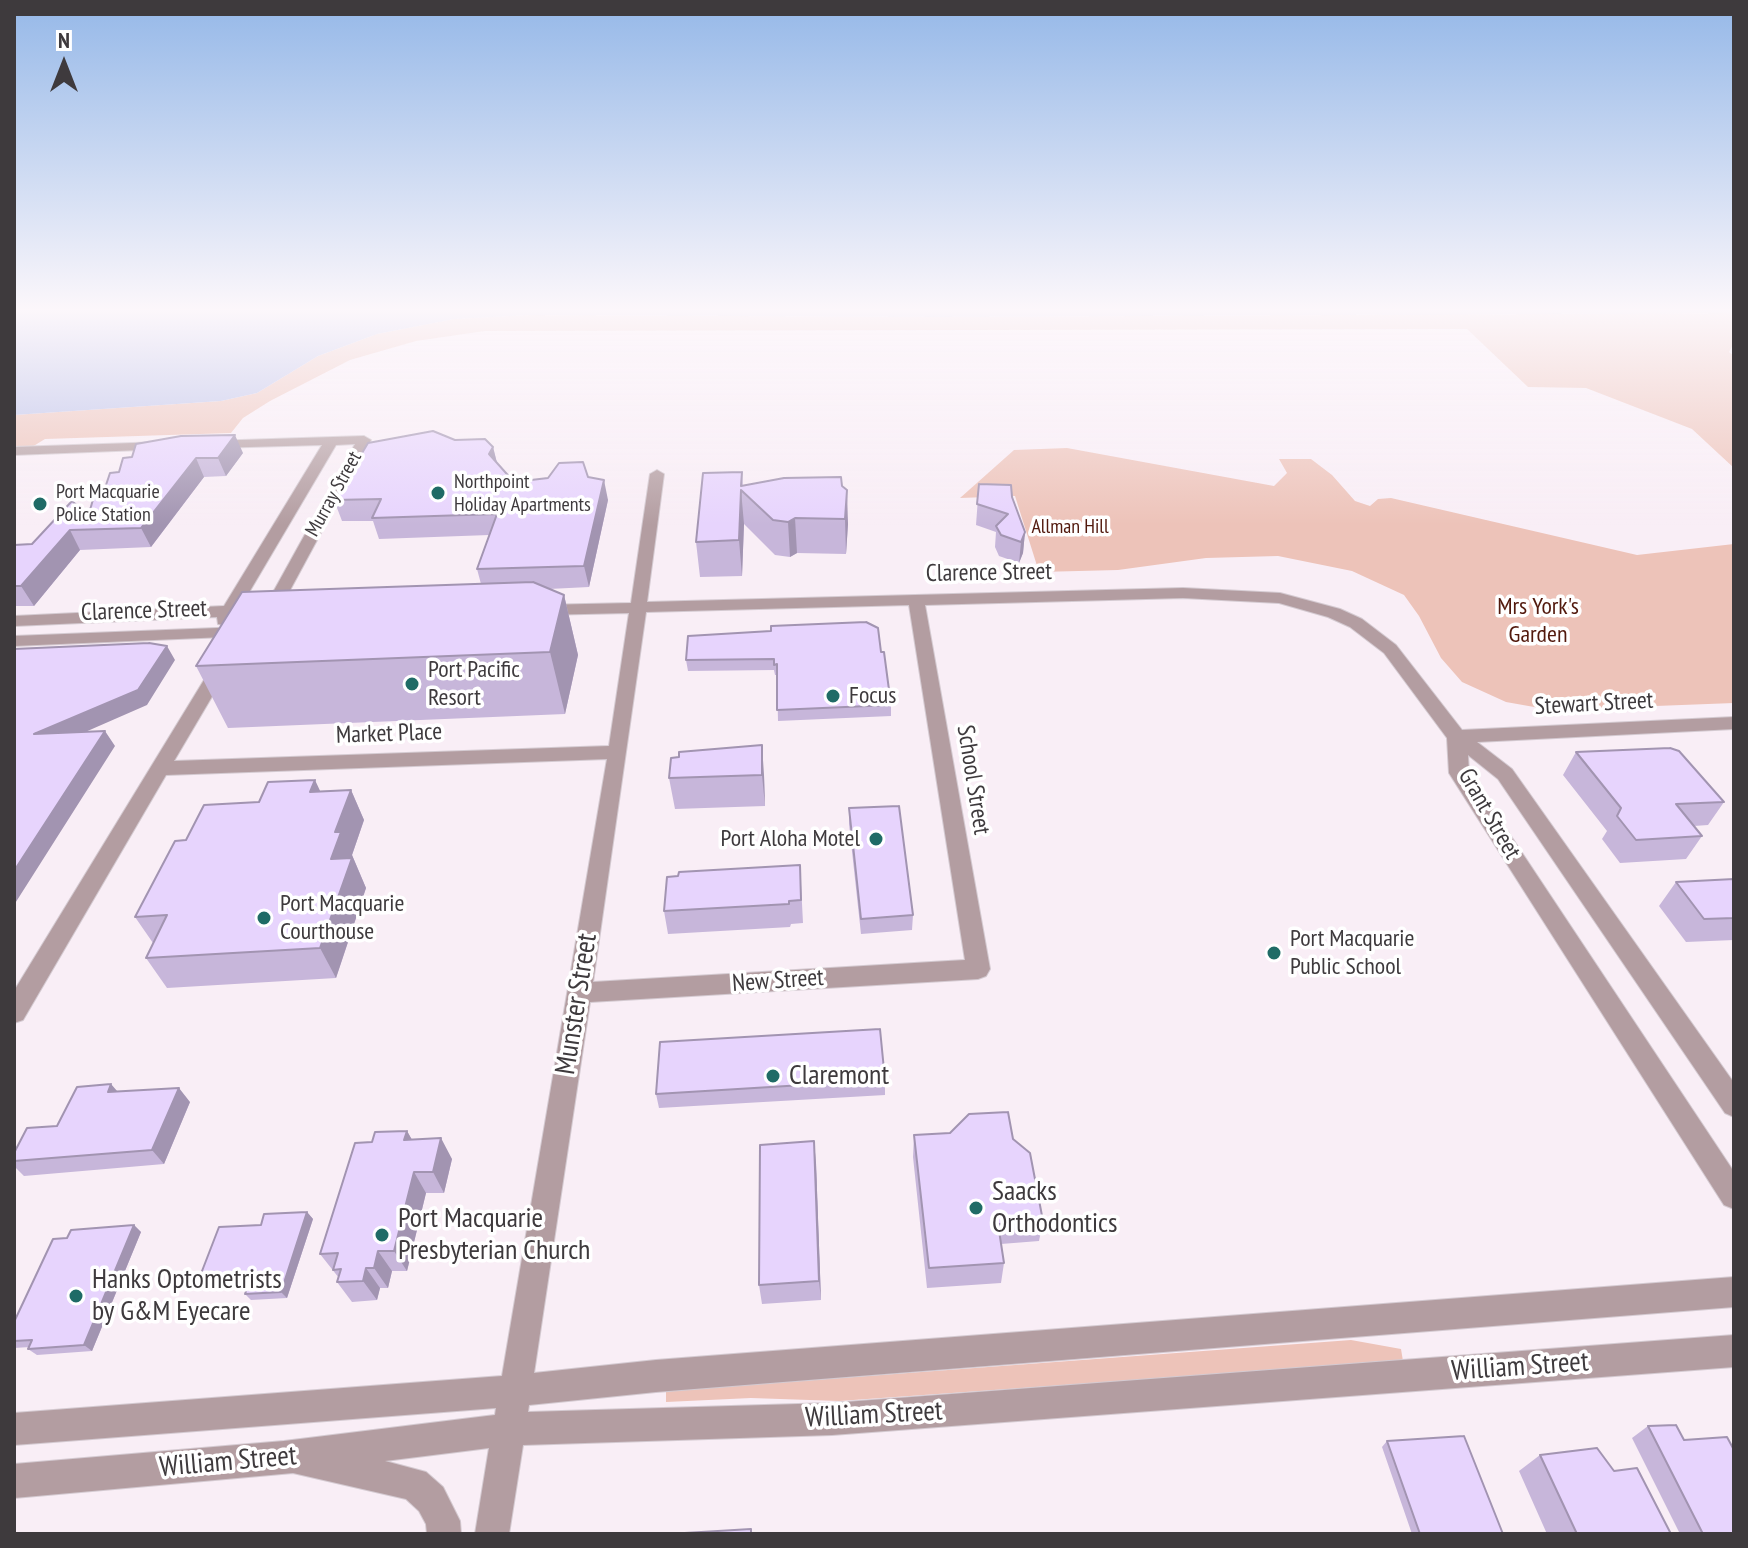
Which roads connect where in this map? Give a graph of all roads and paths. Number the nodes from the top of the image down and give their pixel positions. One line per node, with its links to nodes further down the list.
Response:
1 (331, 441): 2 (street); 9 (street, Murray Street); 11 (street, Murray Street)
2 (205, 444)
3 (179, 445): 4 (street)
4 (15, 452)
5 (657, 474): 8 (street, Munster Street)
6 (916, 599): 8 (street, Clarence Street); 18 (street, Clarence Street); 21 (street, School Street)
7 (296, 608): 9 (street, Clarence Street)
8 (637, 608): 10 (street, Clarence Street); 19 (street, Munster Street)
9 (271, 610): 11 (street, Clarence Street); 13 (street, Murray Street)
10 (526, 611)
11 (229, 612): 12 (street, Clarence Street); 14 (street, Murray Street)
12 (14, 621)
13 (265, 631): 14 (street, Clarence Street); 16 (street, Murray Street)
14 (217, 633): 15 (street, Clarence Street); 16 (street)
15 (14, 641)
16 (221, 665): 20 (street, Murray Street)
17 (1734, 723): 18 (street, Stewart Street)
18 (1457, 737): 24 (street, Grant Street); 25 (street, Grant Street)
19 (618, 752): 20 (street, Market Place); 22 (street, Munster Street)
20 (162, 768): 23 (street, Murray Street)
21 (978, 969): 22 (street, New Street)
22 (579, 993): 28 (street, Munster Street)
23 (14, 1013)
24 (1734, 1105)
25 (1734, 1196)
26 (1734, 1292): 28 (street, William Street)
27 (1734, 1351): 30 (street, William Street)
28 (515, 1391): 29 (street, William Street); 30 (street, Munster Street)
29 (14, 1429)
30 (509, 1429): 31 (street, William Street); 34 (street, Munster Street)
31 (284, 1458): 32 (street, William Street); 33 (street)
32 (14, 1481)
33 (444, 1534)
34 (492, 1534)

